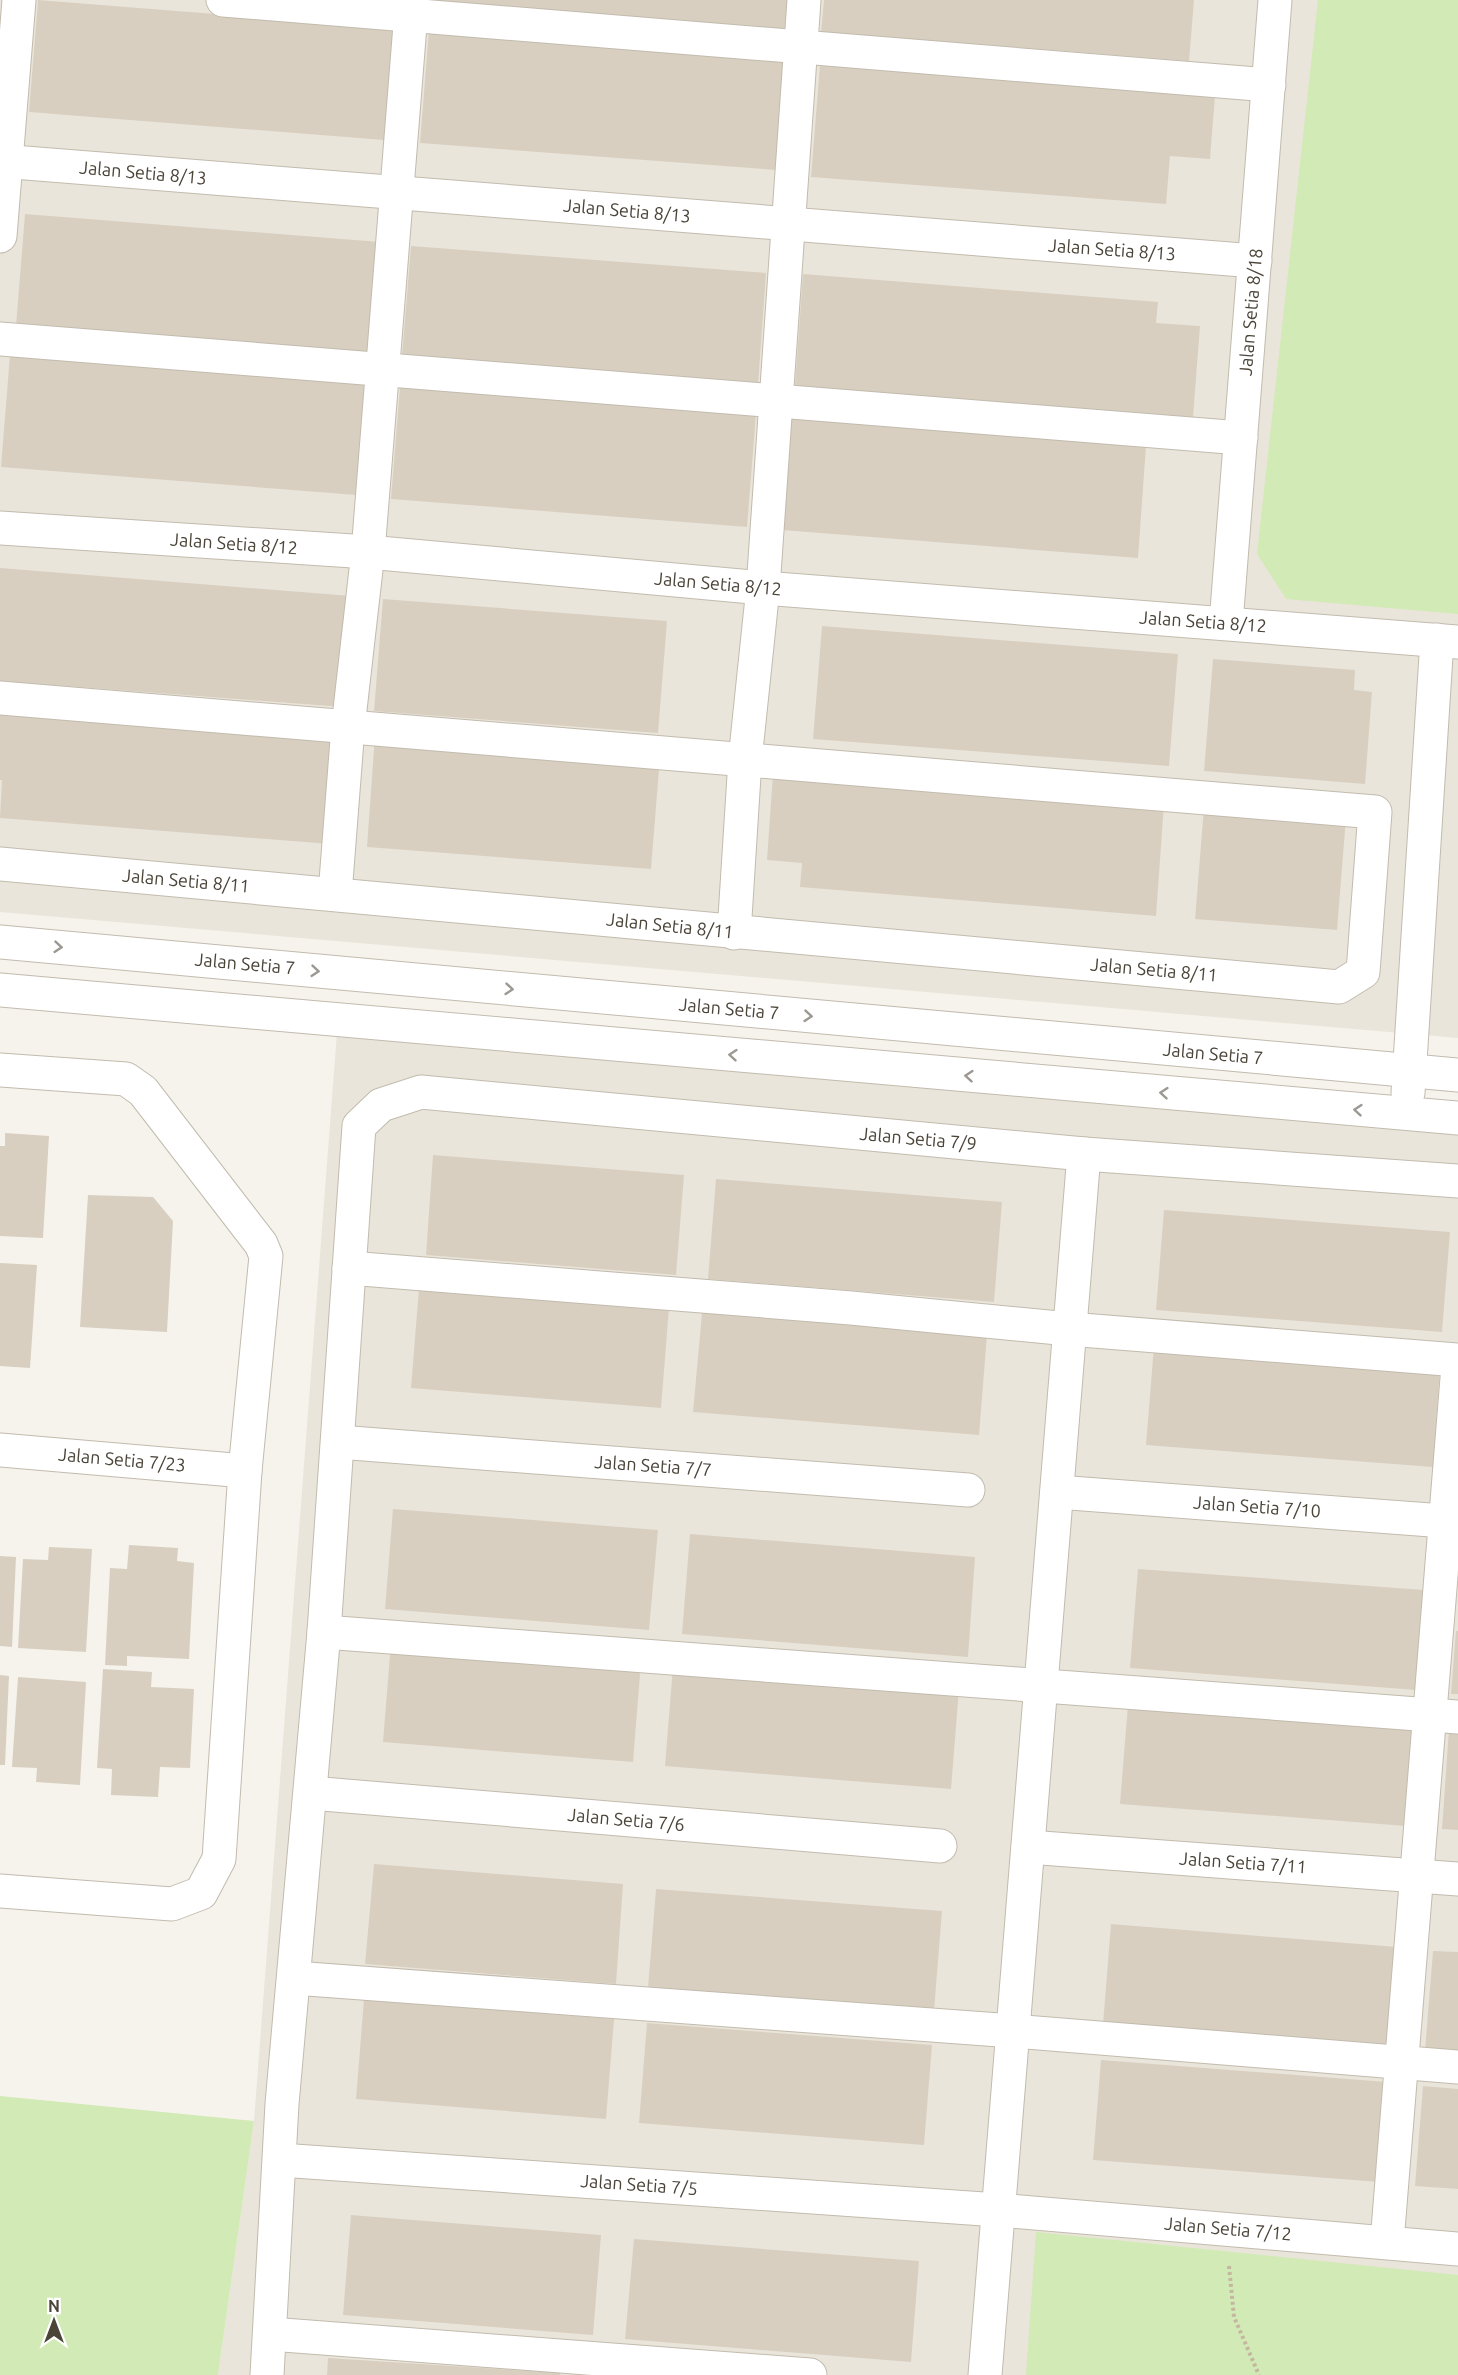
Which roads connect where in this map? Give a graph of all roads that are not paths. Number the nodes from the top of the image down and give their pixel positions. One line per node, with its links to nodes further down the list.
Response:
1 (20, 0): 8 (street)
2 (223, 0): 5 (street)
3 (804, 0): 6 (street)
4 (1275, 0): 7 (street, Jalan Setia 8/18)
5 (412, 7): 6 (street); 9 (street)
6 (799, 47): 7 (street); 10 (street)
7 (1269, 85): 12 (street, Jalan Setia 8/18)
8 (3, 162): 9 (street, Jalan Setia 8/13); 11 (street)
9 (397, 193): 10 (street, Jalan Setia 8/13); 14 (street)
10 (787, 224): 12 (street, Jalan Setia 8/13); 15 (street)
11 (0, 236)
12 (1255, 261): 16 (street, Jalan Setia 8/18)
13 (0, 339): 14 (street)
14 (383, 369): 15 (street); 18 (street)
15 (777, 401): 16 (street); 19 (street)
16 (1241, 438): 20 (street, Jalan Setia 8/18)
17 (0, 528): 18 (street, Jalan Setia 8/12)
18 (368, 552): 19 (street, Jalan Setia 8/12); 23 (street)
19 (763, 588): 20 (street, Jalan Setia 8/12); 24 (street)
20 (1226, 623): 21 (street, Jalan Setia 8/12)
21 (1447, 641): 31 (street)
22 (0, 698): 23 (street)
23 (348, 727): 24 (street); 26 (street)
24 (745, 760): 27 (street); 27 (street, Jalan Setia 8/11)
25 (0, 864): 26 (street, Jalan Setia 8/11)
26 (335, 894): 27 (street, Jalan Setia 8/11)
27 (734, 933)
28 (0, 942): 31 (street, Jalan Setia 7, one-way to 31)
29 (0, 990): 33 (street, one-way to 29)
30 (0, 1070): 43 (street)
31 (1409, 1072): 32 (street, Jalan Setia 7); 33 (street)
32 (1458, 1076)
33 (1407, 1114): 34 (street)
34 (1458, 1118)
35 (1084, 1154): 36 (street, Jalan Setia 7/9); 37 (street, Jalan Setia 7/9); 38 (street)
36 (1458, 1182)
37 (349, 1268): 38 (street); 41 (street)
38 (1070, 1329): 39 (street); 45 (street)
39 (1458, 1360)
40 (1458, 1366): 46 (street)
41 (338, 1442): 44 (street, Jalan Setia 7/7); 47 (street)
42 (0, 1450): 43 (street, Jalan Setia 7/23)
43 (245, 1471): 55 (street)
44 (968, 1490)
45 (1056, 1492): 46 (street, Jalan Setia 7/10); 48 (street)
46 (1451, 1521): 49 (street)
47 (324, 1632): 48 (street); 50 (street)
48 (1041, 1685): 49 (street); 52 (street)
49 (1444, 1716): 53 (street)
50 (311, 1793): 51 (street, Jalan Setia 7/6); 56 (street)
51 (940, 1846)
52 (1028, 1847): 53 (street, Jalan Setia 7/11); 57 (street)
53 (1416, 1876): 54 (street, Jalan Setia 7/11); 58 (street)
54 (1458, 1879)
55 (0, 1891)
56 (294, 1978): 57 (street); 60 (street)
57 (1013, 2031): 58 (street); 61 (street)
58 (1401, 2062): 59 (street); 62 (street)
59 (1458, 2067)
60 (280, 2160): 61 (street, Jalan Setia 7/5); 64 (street)
61 (998, 2210): 62 (street, Jalan Setia 7/12); 67 (street)
62 (1387, 2242): 63 (street, Jalan Setia 7/12)
63 (1458, 2249)
64 (270, 2334): 65 (street); 66 (street)
65 (267, 2375)
66 (810, 2375)
67 (985, 2375)

